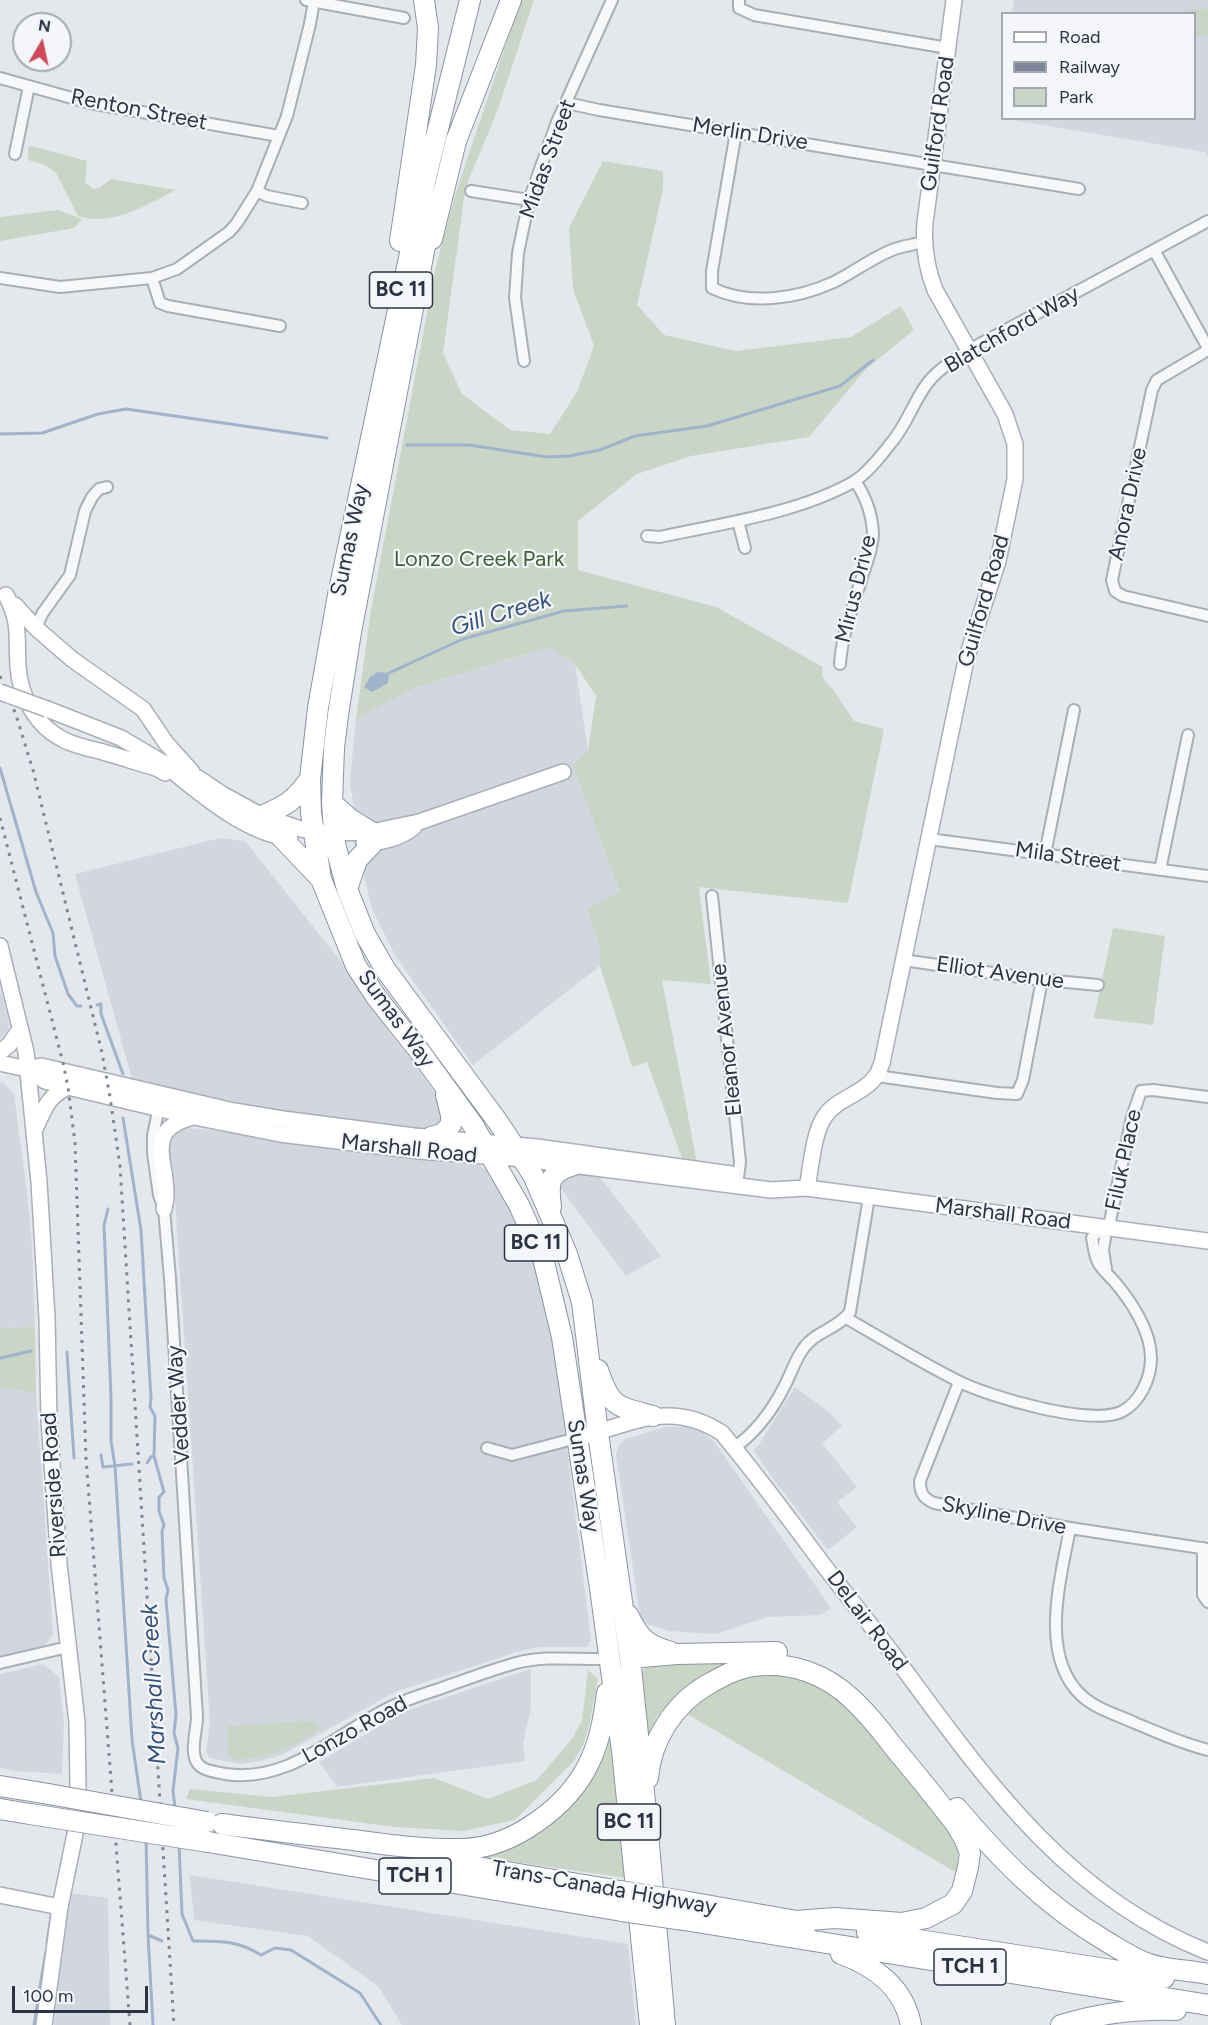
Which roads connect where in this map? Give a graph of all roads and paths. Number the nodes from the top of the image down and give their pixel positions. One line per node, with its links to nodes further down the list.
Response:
1 (424, 0): 35 (highway)
2 (470, 0): 35 (highway, Sumas Way / BC 11)
3 (484, 0): 29 (highway, Sumas Way / BC 11)
4 (511, 0): 29 (highway)
5 (612, 0): 13 (street, Midas Street)
6 (739, 0): 10 (street)
7 (954, 0): 10 (street, Guilford Road)
8 (310, 1): 9 (street); 15 (street)
9 (404, 18)
10 (948, 48): 17 (street, Guilford Road)
11 (0, 78): 12 (street, Renton Street)
12 (29, 86): 15 (street, Renton Street); 16 (street)
13 (567, 103): 14 (street, Merlin Drive); 21 (street, Midas Street)
14 (736, 132): 17 (street, Merlin Drive); 24 (street)
15 (279, 136): 19 (street)
16 (15, 154)
17 (932, 164): 18 (street, Merlin Drive); 24 (street, Guilford Road)
18 (1079, 189)
19 (257, 191): 22 (street); 27 (street)
20 (471, 191): 21 (street)
21 (529, 200): 32 (street, Midas Street)
22 (302, 204)
23 (1208, 221): 25 (street, Blatchford Way)
24 (923, 242): 31 (street, Guilford Road)
25 (1154, 250): 30 (street); 31 (street, Blatchford Way)
26 (0, 278): 27 (street)
27 (152, 278): 28 (street)
28 (280, 326)
29 (407, 334): 51 (highway, Sumas Way / BC 11)
30 (1208, 349): 41 (street, Anora Drive)
31 (969, 350): 33 (street, Blatchford Way); 56 (street, Guilford Road)
32 (524, 361)
33 (855, 481): 36 (street, Blatchford Way); 44 (street, Mirus Drive)
34 (107, 487): 42 (street)
35 (360, 494): 40 (highway, Sumas Way / BC 11)
36 (738, 520): 37 (street, Blatchford Way); 38 (street)
37 (646, 536)
38 (745, 548)
39 (3, 591): 42 (street); 43 (street)
40 (338, 596): 49 (highway, Sumas Way / BC 11); 54 (highway)
41 (1208, 616)
42 (36, 628): 43 (street); 50 (street)
43 (19, 647): 50 (street)
44 (840, 664)
45 (0, 692): 50 (street, bridge)
46 (1074, 710): 57 (street)
47 (1188, 735): 58 (street)
48 (563, 771): 55 (street)
49 (310, 779): 52 (highway); 54 (highway, Sumas Way / BC 11)
50 (195, 782): 52 (street); 53 (street)
51 (332, 803): 54 (highway, Sumas Way / BC 11); 55 (highway)
52 (262, 816): 54 (street)
53 (281, 837): 54 (street); 60 (highway)
54 (325, 837): 55 (street); 60 (highway, Sumas Way / BC 11); 61 (highway, Sumas Way / BC 11)
55 (372, 838): 61 (highway)
56 (929, 839): 57 (street, Mila Street); 64 (street, Guilford Road)
57 (1045, 854): 58 (street, Mila Street)
58 (1160, 870): 59 (street, Mila Street)
59 (1208, 876)
60 (321, 879): 73 (highway, Sumas Way / BC 11)
61 (347, 889): 80 (highway, Sumas Way / BC 11)
62 (712, 896): 82 (street, Eleanor Avenue)
63 (0, 946): 67 (street, Riverside Road)
64 (903, 960): 65 (street, Elliot Avenue); 71 (street, Guilford Road)
65 (1042, 980): 66 (street, Elliot Avenue); 71 (street)
66 (1098, 986)
67 (20, 1029): 68 (street); 70 (street, Riverside Road)
68 (0, 1052)
69 (0, 1063): 70 (street, Marshall Road)
70 (27, 1069): 72 (street, Marshall Road); 75 (street, Marshall Road); 77 (street, Riverside Road)
71 (877, 1076): 83 (street)
72 (68, 1087): 75 (street, Marshall Road); 77 (street)
73 (445, 1087): 78 (highway); 79 (highway, Sumas Way / BC 11)
74 (1208, 1097): 87 (street, Filuk Place)
75 (160, 1101): 76 (street, Marshall Road); 78 (street, Marshall Road); 85 (street, Vedder Way)
76 (194, 1117): 79 (street, Marshall Road); 85 (street)
77 (34, 1131): 102 (street, Riverside Road)
78 (431, 1137): 79 (street, Marshall Road)
79 (487, 1149): 80 (street, Marshall Road); 90 (highway, Sumas Way / BC 11)
80 (519, 1152): 81 (street, Marshall Road); 82 (street, Marshall Road); 86 (highway, Sumas Way / BC 11)
81 (574, 1166): 82 (street, Marshall Road); 86 (highway)
82 (738, 1180): 83 (street, Marshall Road)
83 (803, 1188): 84 (street, Marshall Road)
84 (869, 1197): 87 (street, Marshall Road); 89 (street)
85 (164, 1209): 107 (street, Vedder Way)
86 (552, 1216): 91 (highway, Sumas Way / BC 11)
87 (1105, 1226): 88 (street, Marshall Road); 92 (street)
88 (1208, 1241)
89 (846, 1318): 92 (street); 97 (street)
90 (562, 1337): 94 (highway); 95 (highway, Sumas Way / BC 11)
91 (588, 1341): 93 (highway); 94 (highway, Sumas Way / BC 11)
92 (959, 1382): 98 (street, Skyline Drive)
93 (653, 1416): 94 (street, DeLair Road); 97 (street, DeLair Road)
94 (598, 1433): 95 (street, DeLair Road); 100 (highway, Sumas Way / BC 11)
95 (578, 1438): 96 (street, DeLair Road); 106 (highway, Sumas Way / BC 11)
96 (488, 1448)
97 (734, 1448): 119 (street, DeLair Road)
98 (1070, 1528): 99 (street, Skyline Drive); 108 (street)
99 (1206, 1549): 101 (street)
100 (620, 1594): 103 (highway); 104 (highway, Sumas Way / BC 11)
101 (1208, 1602)
102 (68, 1647): 105 (street); 114 (street, Riverside Road)
103 (677, 1654): 104 (highway); 120 (highway)
104 (630, 1658): 106 (street, Lonzo Road); 111 (highway, Sumas Way / BC 11)
105 (0, 1664)
106 (609, 1664): 107 (street, Lonzo Road); 112 (highway); 125 (highway, Sumas Way / BC 11)
107 (198, 1717)
108 (1208, 1750)
109 (0, 1786): 112 (highway, Trans-Canada Highway / TCH 1, bridge)
110 (0, 1809): 115 (highway, Trans-Canada Highway / TCH 1, bridge)
111 (646, 1810): 116 (highway); 118 (highway, Sumas Way / BC 11)
112 (214, 1823): 115 (highway, Trans-Canada Highway / TCH 1, bridge)
113 (0, 1895): 114 (street)
114 (60, 1907): 124 (street, Riverside Road)
115 (683, 1911): 116 (highway, Trans-Canada Highway / TCH 1); 117 (highway, Trans-Canada Highway / TCH 1)
116 (796, 1921): 121 (highway, Trans-Canada Highway / TCH 1)
117 (733, 1928): 122 (highway, Trans-Canada Highway / TCH 1); 128 (highway)
118 (657, 1940): 126 (highway, Sumas Way / BC 11); 127 (highway)
119 (1208, 1953)
120 (1208, 1974)
121 (1208, 1985)
122 (1208, 2005)
123 (1208, 2013): 129 (highway)
124 (44, 2025)
125 (650, 2025)
126 (665, 2025)
127 (675, 2025)
128 (911, 2025)
129 (1061, 2025)

